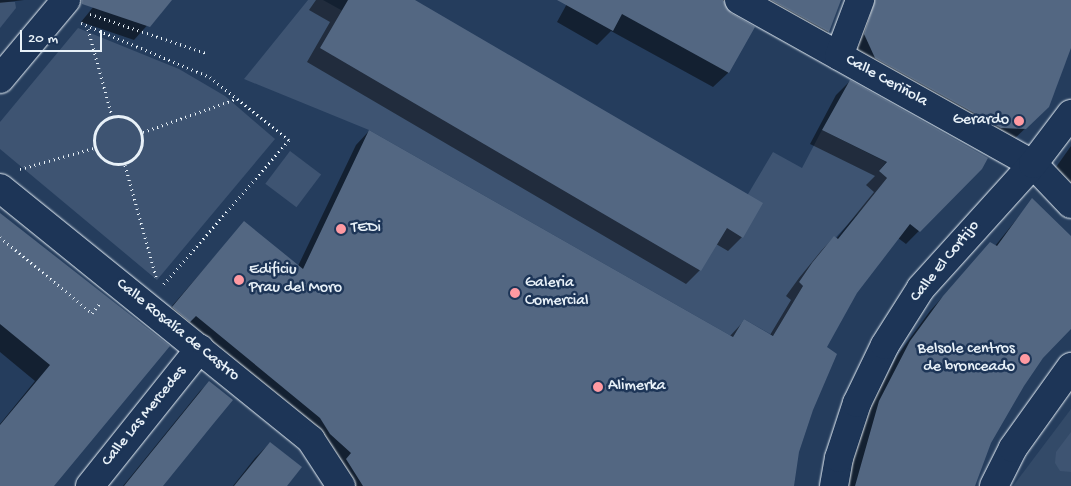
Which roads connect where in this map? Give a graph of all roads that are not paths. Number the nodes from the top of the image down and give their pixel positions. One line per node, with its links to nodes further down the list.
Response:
1 (739, 0): 4 (street, Calle Ceriñola)
2 (860, 0): 4 (street)
3 (76, 11): 5 (street)
4 (839, 56): 7 (street, Calle Ceriñola)
5 (0, 79)
6 (1071, 114): 7 (street, Calle El Cortijo)
7 (1033, 164): 9 (street, Calle Ceriñola); 15 (street, Calle El Cortijo)
8 (6, 180): 10 (street, Calle Rosalía de Castro)
9 (1071, 204)
10 (200, 348): 13 (street, Calle Las Mercedes); 14 (street, Calle Rosalía de Castro)
11 (1071, 367): 12 (street)
12 (996, 483)
13 (90, 486)
14 (341, 486)
15 (834, 486)

